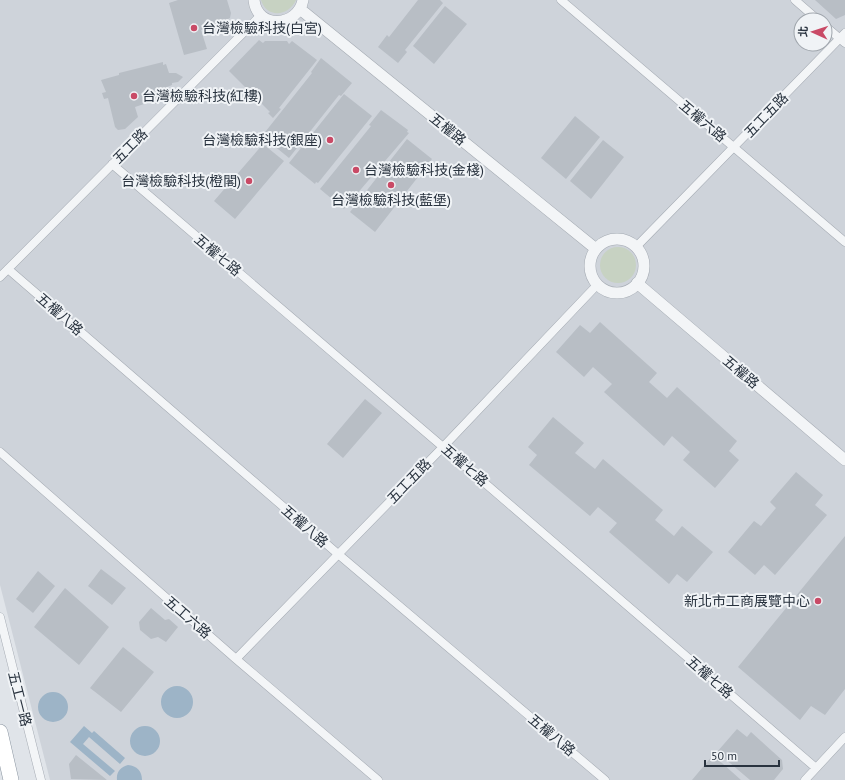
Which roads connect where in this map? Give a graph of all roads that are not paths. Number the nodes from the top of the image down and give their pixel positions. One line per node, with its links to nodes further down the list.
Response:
1 (254, 0): 6 (street)
2 (561, 0): 9 (street, 五權六路)
3 (795, 0): 5 (street)
4 (302, 5): 6 (street); 13 (street, 五權路)
5 (809, 12)
6 (261, 15): 10 (street, 五工路)
7 (833, 31): 8 (street)
8 (843, 38): 9 (street, 五工五路)
9 (735, 148): 11 (street, 五權六路); 12 (street, 五工五路)
10 (112, 164): 14 (street, 五工路); 18 (street, 五權七路)
11 (845, 242)
12 (636, 247): 13 (street); 16 (street)
13 (596, 249): 17 (street)
14 (8, 269): 15 (street, 五工路); 21 (street, 五權八路)
15 (0, 277)
16 (637, 283): 17 (street); 20 (street, 五權路)
17 (597, 284): 18 (street, 五工五路)
18 (443, 446): 21 (street, 五工五路); 26 (street, 五權七路)
19 (0, 452): 23 (street, 五工六路)
20 (845, 460)
21 (338, 554): 23 (street, 五工五路); 30 (street, 五權八路)
22 (0, 617): 28 (street, 五工一路)
23 (236, 659): 29 (street, 五工六路)
24 (0, 732): 27 (highway)
25 (845, 737): 26 (street)
26 (816, 768): 31 (street)
27 (11, 780)
28 (40, 780)
29 (378, 780)
30 (605, 780)
31 (805, 780)

